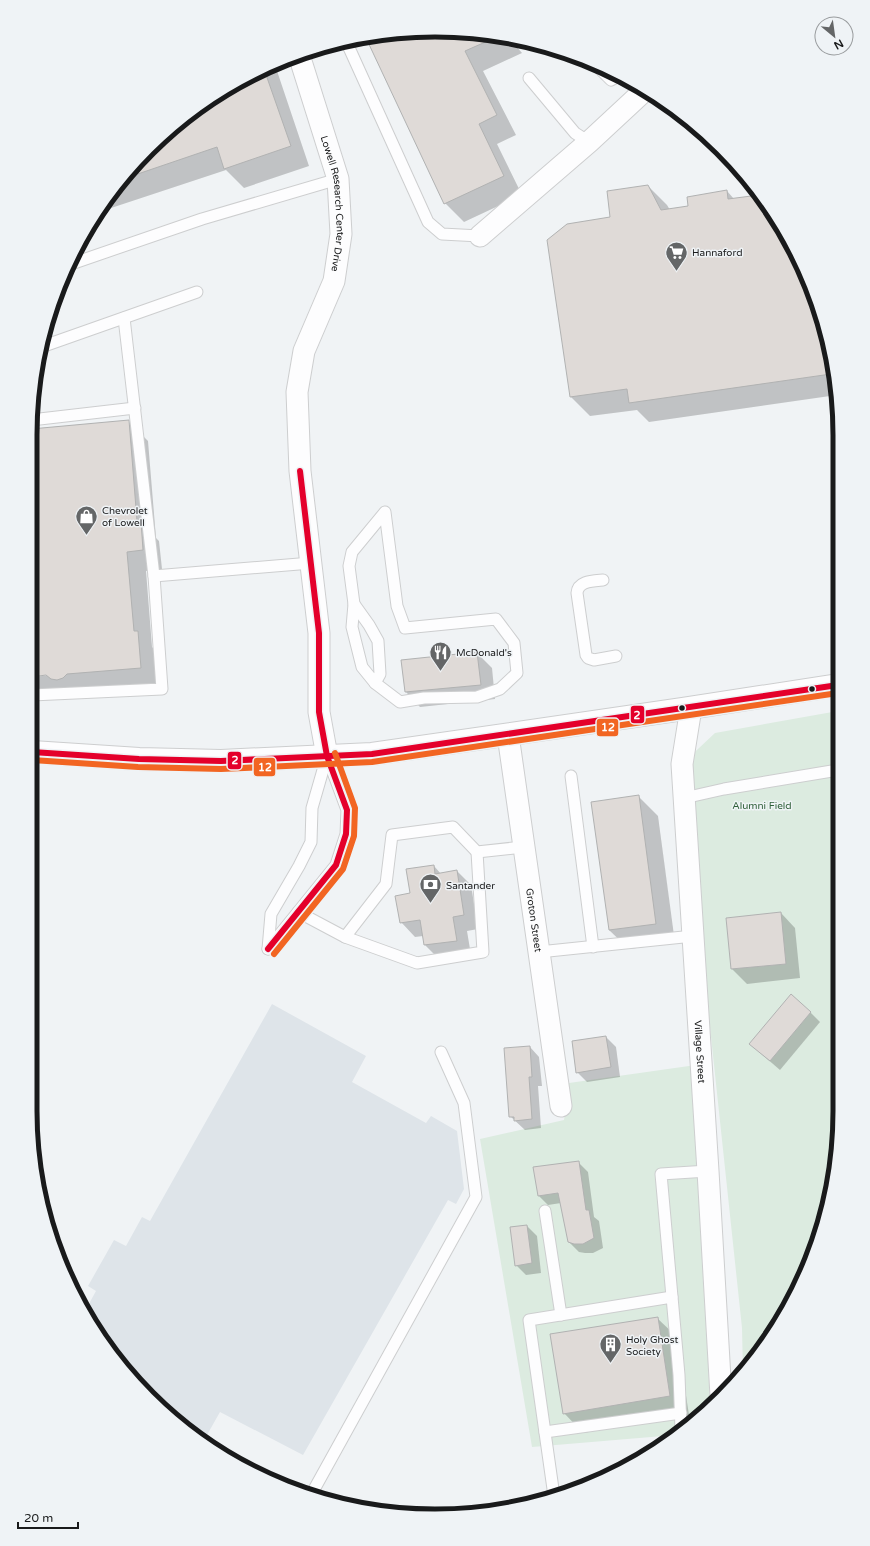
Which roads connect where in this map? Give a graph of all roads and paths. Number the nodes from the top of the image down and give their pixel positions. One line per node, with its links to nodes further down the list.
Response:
1 (349, 47): 7 (lane)
2 (301, 60): 6 (street, Lowell Research Center Drive)
3 (529, 78): 5 (lane)
4 (641, 94): 5 (street)
5 (589, 142): 7 (street)
6 (338, 178): 8 (lane); 14 (street, Lowell Research Center Drive)
7 (480, 236)
8 (77, 262)
9 (197, 292): 10 (lane)
10 (124, 318): 11 (lane); 12 (lane)
11 (48, 345)
12 (135, 408): 13 (lane); 15 (lane)
13 (38, 419)
14 (311, 563): 15 (lane); 25 (street, Lowell Research Center Drive)
15 (154, 576): 21 (lane)
16 (602, 580): 18 (lane)
17 (354, 604): 19 (lane); 19 (lane); 19 (lane)
18 (616, 656)
19 (375, 683)
20 (833, 685): 22 (main road)
21 (37, 695)
22 (691, 708): 23 (main road); 28 (street, Village Street)
23 (508, 735): 25 (main road); 29 (street, Groton Street)
24 (37, 752): 25 (main road)
25 (327, 756): 31 (lane); 31 (lane)
26 (833, 771): 28 (lane)
27 (571, 776): 34 (lane)
28 (684, 798): 32 (street, Village Street)
29 (524, 847): 30 (lane); 35 (street, Groton Street)
30 (477, 852): 33 (lane); 33 (lane)
31 (298, 912): 33 (lane)
32 (693, 936): 34 (lane); 38 (street, Village Street)
33 (346, 937)
34 (593, 947): 35 (lane)
35 (539, 952): 37 (street, Groton Street)
36 (442, 1052): 46 (lane)
37 (561, 1106)
38 (708, 1171): 40 (lane); 42 (street, Village Street)
39 (545, 1211): 41 (lane)
40 (672, 1297): 41 (lane); 43 (lane)
41 (561, 1315): 45 (lane)
42 (720, 1387)
43 (684, 1421)
44 (682, 1423): 45 (lane)
45 (545, 1432): 47 (lane)
46 (314, 1490)
47 (553, 1491)

